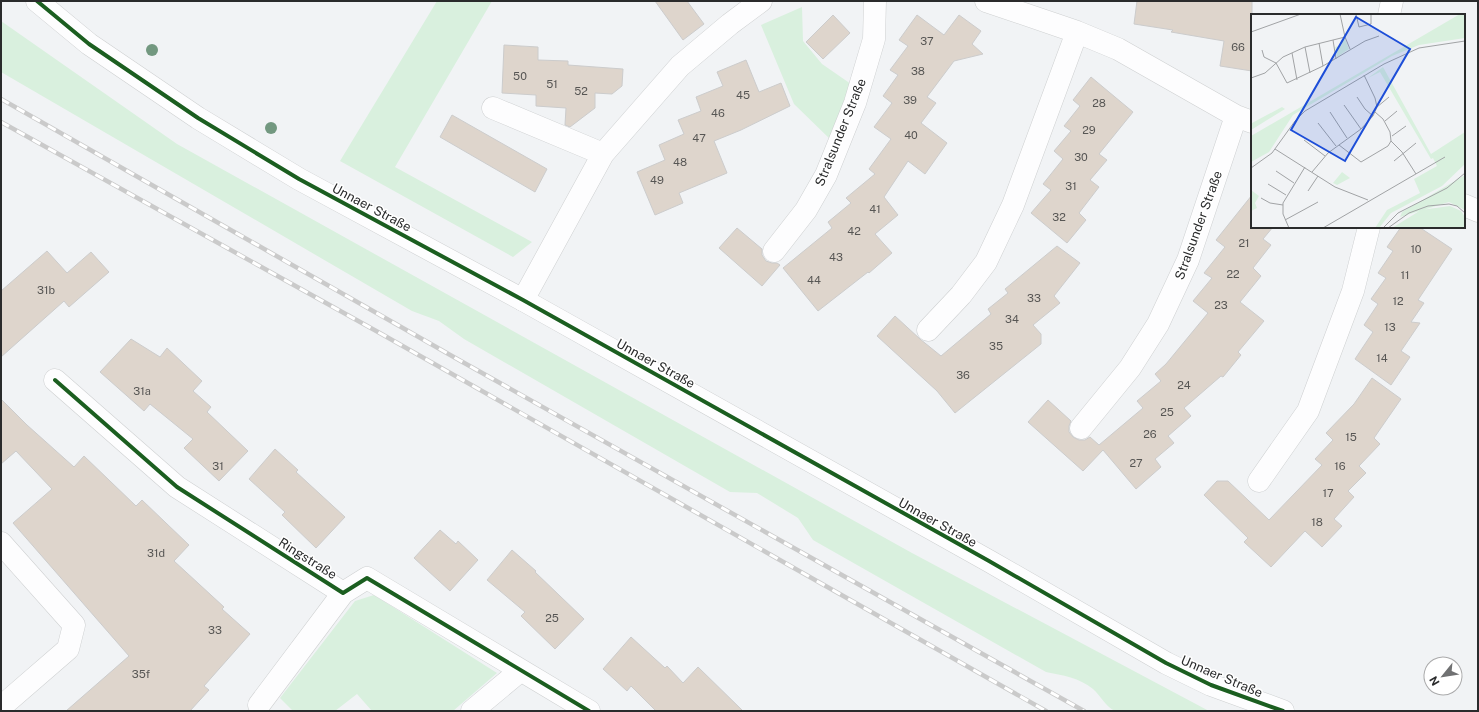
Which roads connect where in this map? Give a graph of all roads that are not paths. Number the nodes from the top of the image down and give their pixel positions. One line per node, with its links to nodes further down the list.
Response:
1 (37, 1): 15 (street, Unnaer Straße)
2 (761, 1): 10 (street)
3 (875, 1): 14 (street, Stralsunder Straße)
4 (986, 1): 7 (street, Stralsunder Straße)
5 (1392, 1): 6 (street)
6 (1389, 14)
7 (1077, 32): 9 (street, Stralsunder Straße); 16 (street)
8 (493, 108): 10 (street)
9 (1244, 119): 18 (street, Stralsunder Straße)
10 (603, 154): 15 (street)
11 (1465, 205): 12 (street)
12 (1478, 211)
13 (1369, 228): 19 (street)
14 (774, 251)
15 (523, 300): 27 (street, Unnaer Straße)
16 (928, 330)
17 (55, 380): 21 (street, Ringstraße)
18 (1081, 428)
19 (1258, 481)
20 (1, 543): 23 (street)
21 (343, 593): 22 (street, Ringstraße); 24 (street, Ringstraße)
22 (520, 671): 25 (street); 26 (street, Ringstraße)
23 (1, 707)
24 (259, 709)
25 (472, 711)
26 (589, 711)
27 (1283, 711)

